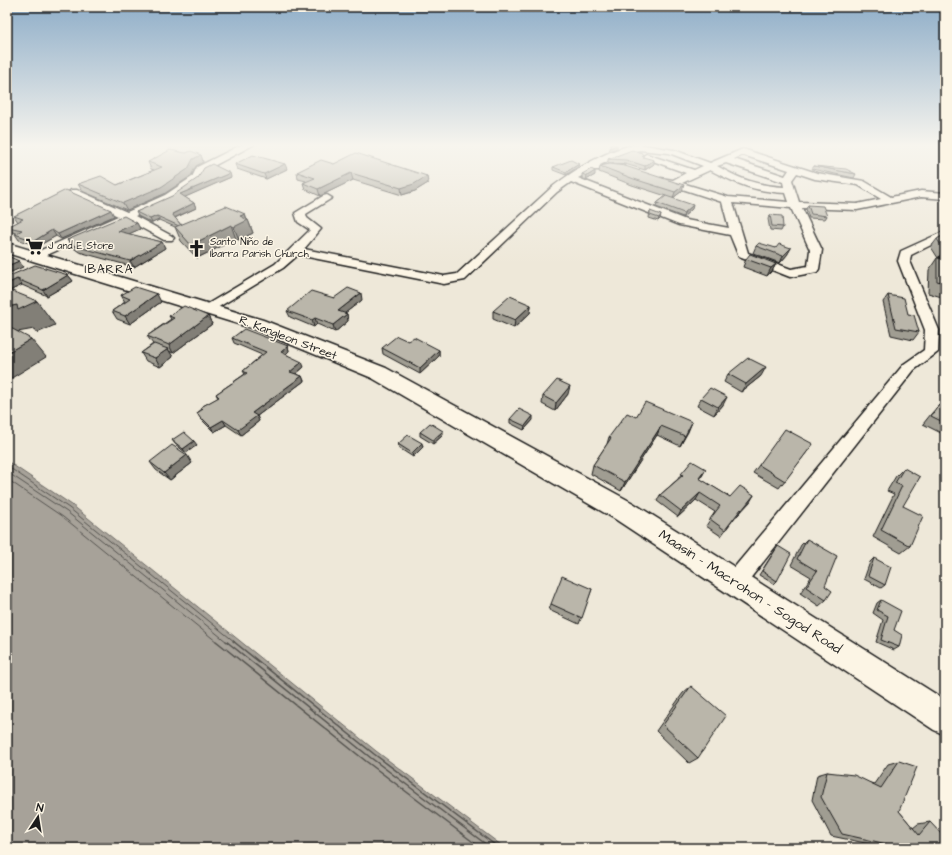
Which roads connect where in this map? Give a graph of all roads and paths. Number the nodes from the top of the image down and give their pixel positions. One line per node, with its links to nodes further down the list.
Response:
1 (189, 184): 15 (street)
2 (562, 184): 20 (street)
3 (585, 184): 16 (street)
4 (677, 184): 12 (street)
5 (744, 184): 8 (street)
6 (788, 184): 8 (street)
7 (862, 184): 13 (street)
8 (790, 190): 14 (street)
9 (74, 192): 15 (street)
10 (945, 196): 13 (street)
11 (327, 198): 20 (street)
12 (727, 200): 14 (street); 16 (street)
13 (891, 201): 14 (street)
14 (795, 205): 16 (street)
15 (128, 216): 18 (street); 21 (street)
16 (735, 233)
17 (945, 234): 24 (street)
18 (168, 238)
19 (7, 248): 21 (main road, R. Kangleon Street)
20 (296, 251): 22 (street)
21 (40, 262): 22 (main road, R. Kangleon Street)
22 (207, 308): 23 (main road, R. Kangleon Street)
23 (552, 469): 24 (main road, Maasin – Macrohon – Sogod Road)
24 (735, 582): 25 (main road, Maasin – Macrohon – Sogod Road)
25 (945, 719)

